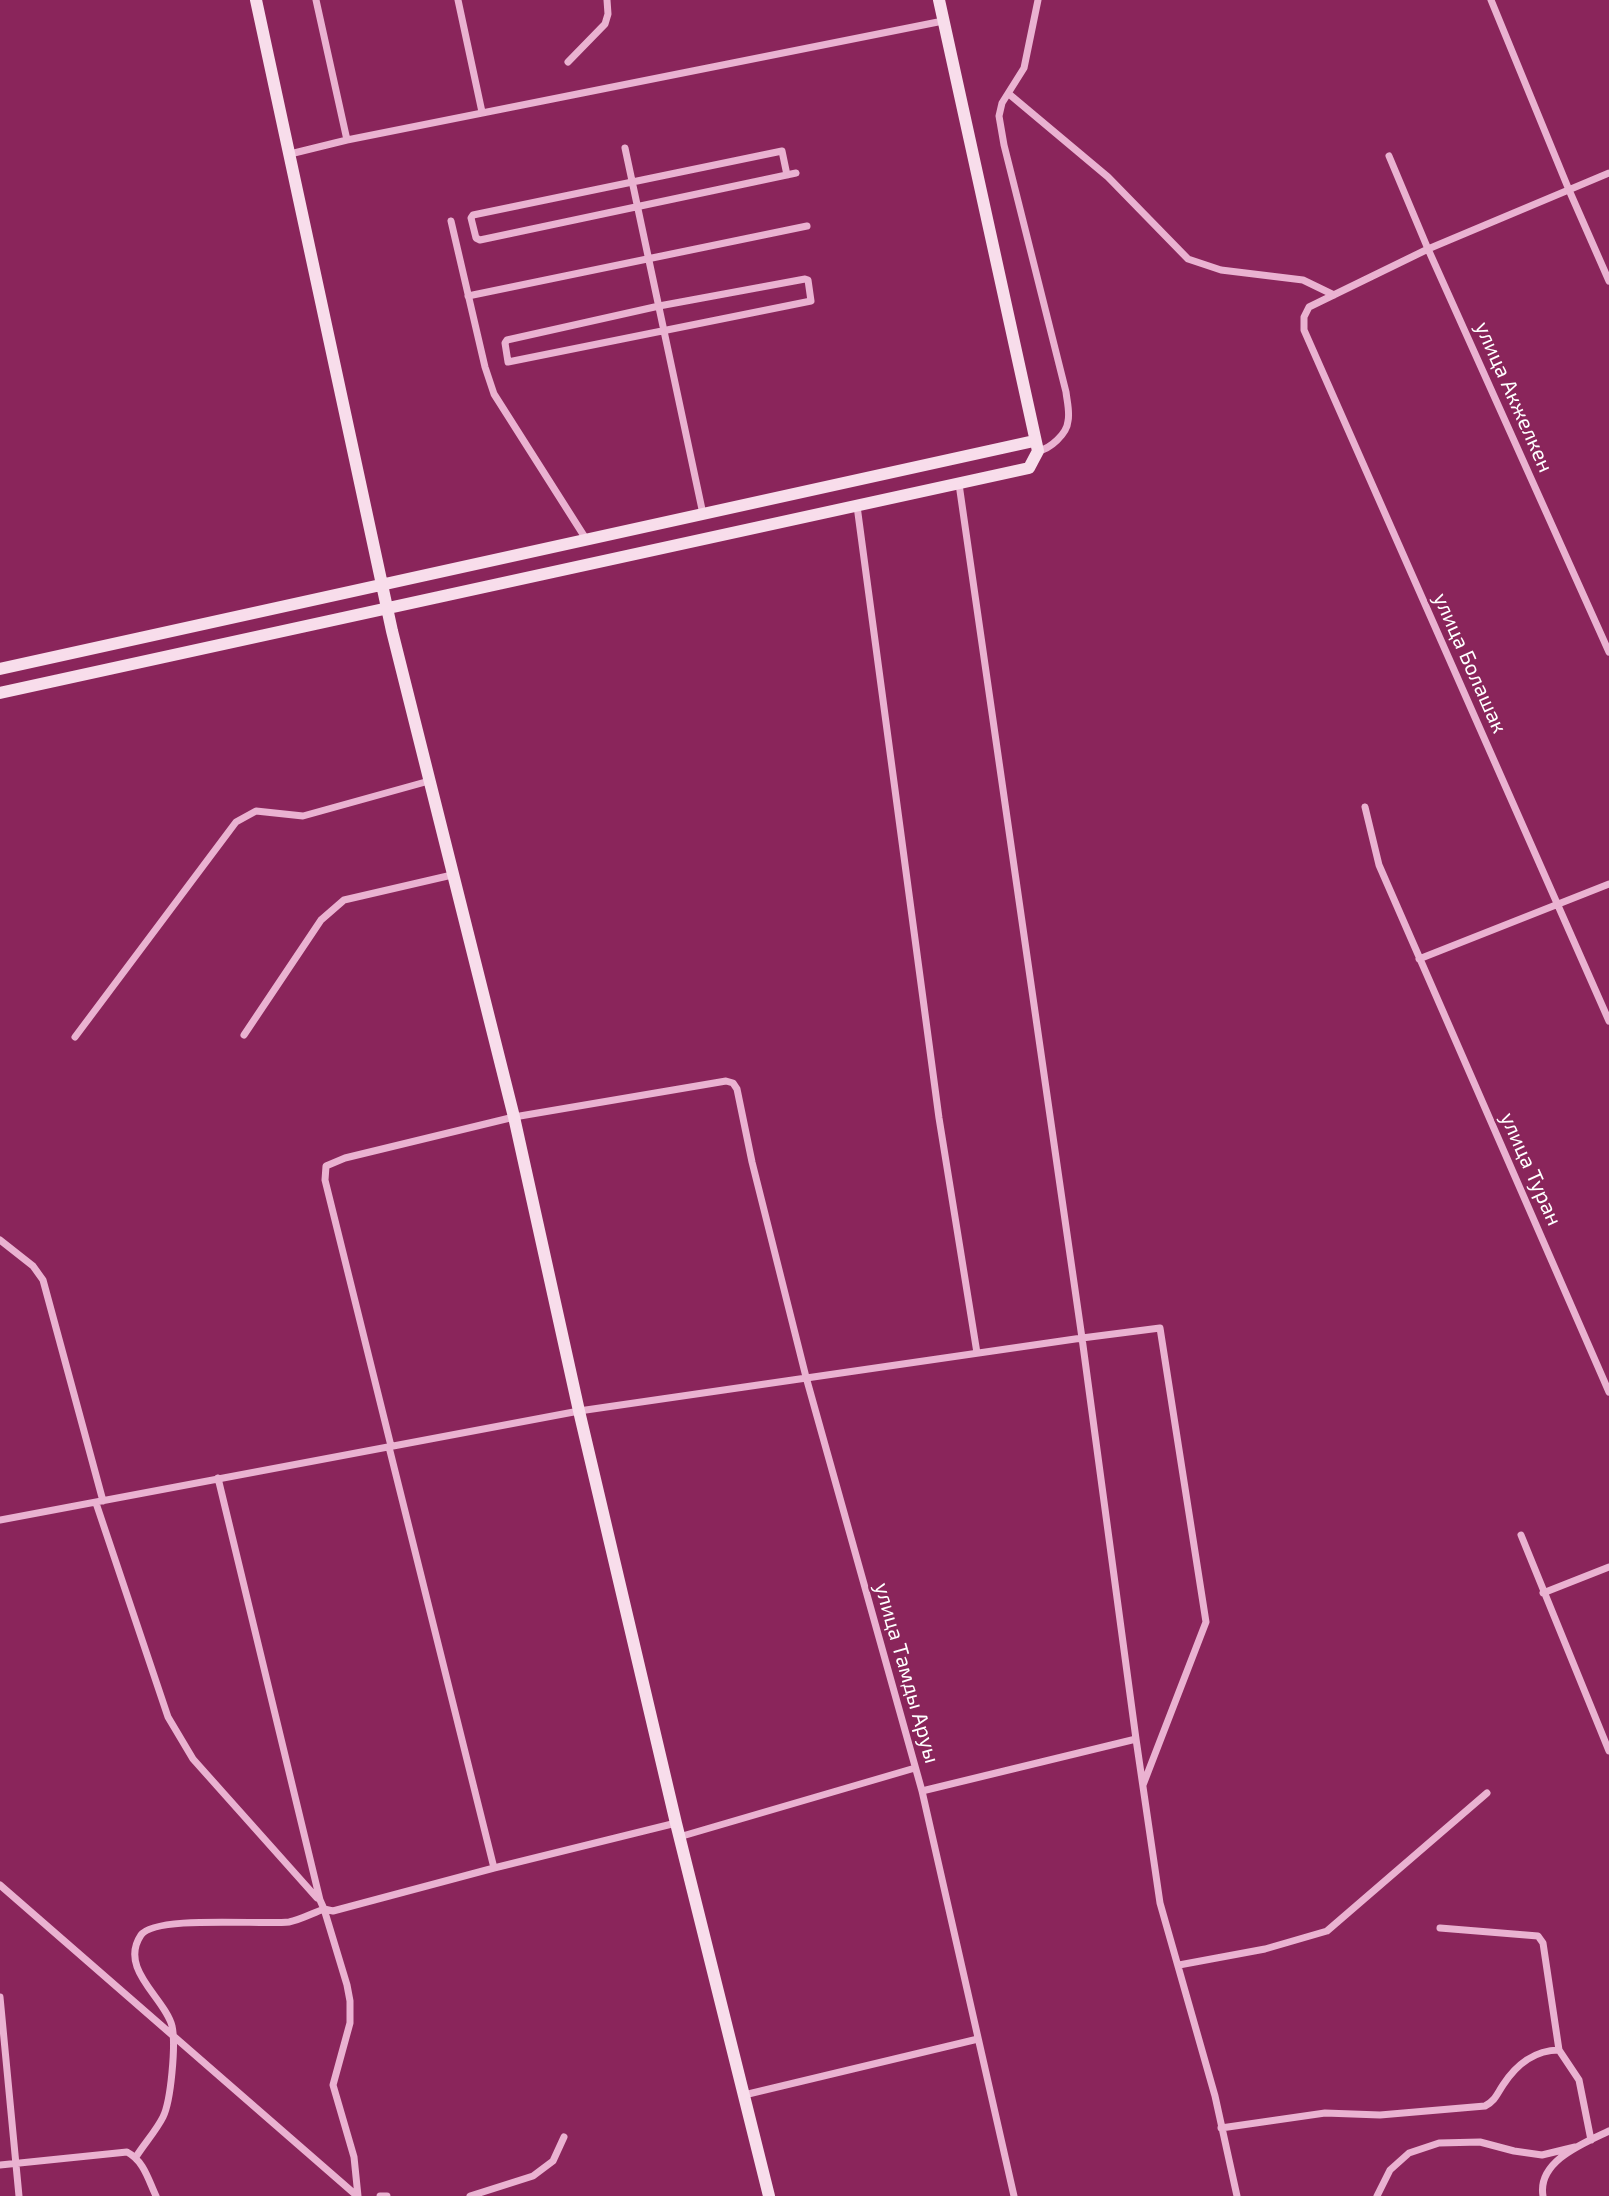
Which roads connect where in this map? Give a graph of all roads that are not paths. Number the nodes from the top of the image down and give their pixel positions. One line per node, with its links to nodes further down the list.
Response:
1 (256, 0): 14 (street)
2 (316, 0): 12 (street)
3 (458, 0): 11 (street)
4 (607, 0): 9 (street)
5 (939, 0): 8 (street)
6 (1038, 0): 10 (street)
7 (1491, 0): 20 (street)
8 (943, 21): 11 (street); 31 (street)
9 (569, 62)
10 (1009, 94): 27 (street); 31 (street)
11 (482, 113): 12 (street)
12 (348, 140): 14 (street)
13 (625, 148): 19 (street)
14 (290, 154): 36 (street)
15 (1389, 156): 24 (street, улица Акжелкен)
16 (796, 173): 18 (street)
17 (1609, 173): 20 (street)
18 (787, 175): 19 (street); 21 (street)
19 (632, 183): 21 (street); 21 (street)
20 (1569, 190): 24 (street); 26 (street)
21 (637, 207): 25 (street)
22 (451, 221): 28 (street)
23 (807, 226): 25 (street)
24 (1429, 250): 27 (street); 41 (street, улица Акжелкен)
25 (649, 258): 28 (street); 29 (street)
26 (1609, 281)
27 (1334, 295): 48 (street, улица Болашак)
28 (468, 296): 35 (street)
29 (659, 306): 30 (street); 30 (street); 30 (street)
30 (664, 330): 34 (street)
31 (1036, 446): 32 (street); 34 (street)
32 (959, 484): 33 (street); 55 (street)
33 (857, 506): 37 (street); 56 (street)
34 (703, 514): 35 (street)
35 (586, 539): 36 (street)
36 (381, 583): 38 (street); 42 (street)
37 (409, 603): 38 (street); 40 (street)
38 (387, 607): 39 (street); 40 (street)
39 (364, 612): 40 (street); 43 (street)
40 (392, 631): 44 (street)
41 (1609, 652)
42 (0, 669)
43 (0, 693)
44 (429, 782): 46 (street); 52 (street)
45 (1365, 807): 49 (street, улица Туран)
46 (452, 875): 51 (street); 53 (street)
47 (1609, 884): 48 (street)
48 (1557, 906): 49 (street); 50 (street, улица Болашак)
49 (1419, 960): 58 (street, улица Туран)
50 (1609, 1021)
51 (244, 1035)
52 (75, 1037)
53 (514, 1117): 57 (street, улица Тамды Аруы); 59 (street); 60 (street, улица Тамды Аруы)
54 (0, 1240): 62 (street)
55 (1082, 1338): 56 (street); 67 (street); 70 (street)
56 (976, 1353): 57 (street)
57 (806, 1377): 59 (street); 69 (street, улица Тамды Аруы)
58 (1609, 1392)
59 (579, 1410): 60 (street); 73 (street)
60 (390, 1446): 61 (street); 75 (street)
61 (218, 1478): 62 (street); 77 (street)
62 (100, 1502): 63 (street); 77 (street)
63 (0, 1520)
64 (1521, 1535): 66 (street)
65 (1609, 1567): 66 (street)
66 (1544, 1593): 68 (street)
67 (1136, 1740): 70 (street); 71 (street)
68 (1609, 1751)
69 (915, 1768): 71 (street, улица Тамды Аруы); 74 (street)
70 (1143, 1785): 80 (street)
71 (922, 1791): 83 (street, улица Тамды Аруы)
72 (1487, 1793): 80 (street)
73 (676, 1823): 74 (street); 75 (street)
74 (679, 1837): 85 (street)
75 (494, 1868): 78 (street)
76 (0, 1885): 82 (street)
77 (320, 1900): 78 (street)
78 (324, 1909): 82 (street); 96 (street)
79 (1440, 1928): 84 (street)
80 (1179, 1965): 86 (street)
81 (0, 1997): 92 (street)
82 (173, 2035): 91 (street); 96 (street)
83 (978, 2039): 85 (street); 101 (street, улица Тамды Аруы)
84 (1559, 2050): 86 (street); 89 (street)
85 (744, 2095): 100 (street)
86 (1221, 2128): 102 (street)
87 (1609, 2131): 89 (street)
88 (564, 2137): 99 (street)
89 (1591, 2140): 90 (street)
90 (1575, 2147): 103 (street); 104 (street)
91 (136, 2157): 92 (street); 95 (street)
92 (17, 2164): 93 (street); 94 (street)
93 (0, 2165)
94 (19, 2196)
95 (156, 2196)
96 (358, 2196)
97 (380, 2196): 98 (street)
98 (387, 2196)
99 (470, 2196)
100 (769, 2196)
101 (1014, 2196)
102 (1237, 2196)
103 (1377, 2196)
104 (1544, 2196)

